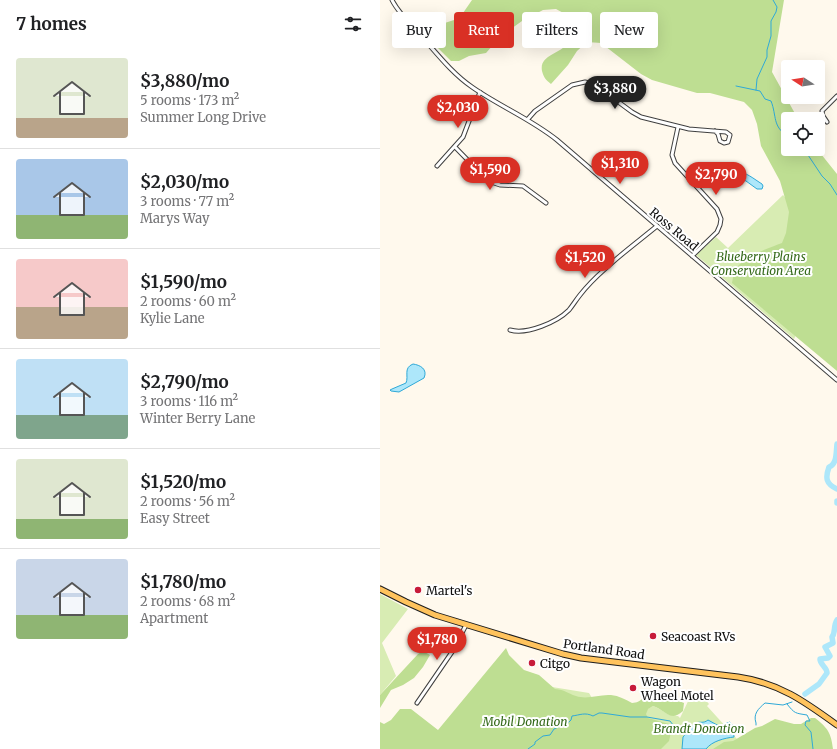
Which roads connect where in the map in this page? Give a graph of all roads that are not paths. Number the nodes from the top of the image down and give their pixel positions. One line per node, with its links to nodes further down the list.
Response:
1 (392, 0): 2 (street, Ross Road)
2 (480, 92): 4 (street, Ross Road); 8 (street)
3 (837, 96): 5 (street)
4 (527, 120): 6 (street); 11 (street, Ross Road)
5 (827, 122)
6 (678, 127): 7 (street); 12 (street)
7 (715, 131): 7 (street)
8 (455, 147): 9 (street); 10 (street)
9 (437, 166)
10 (546, 203)
11 (657, 226): 12 (street, Ross Road); 13 (street)
12 (692, 256): 14 (street, Ross Road)
13 (510, 330)
14 (837, 380)
15 (380, 589): 16 (main road, Portland Road)
16 (466, 625): 17 (street); 18 (main road, Portland Road)
17 (417, 703)
18 (837, 725)

